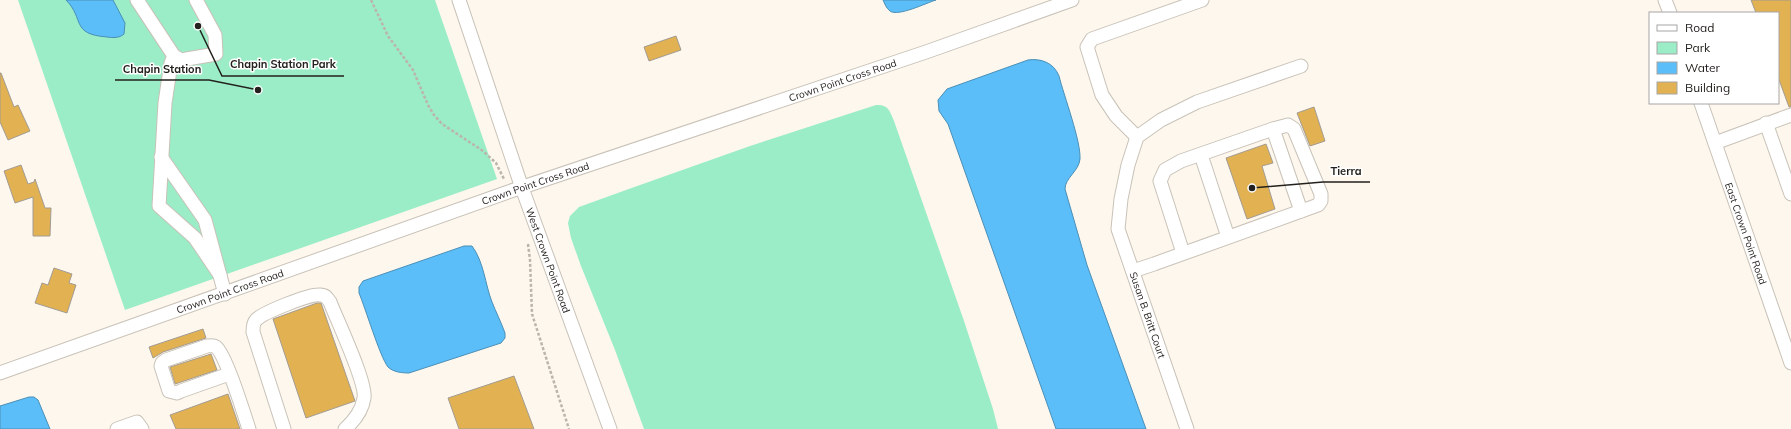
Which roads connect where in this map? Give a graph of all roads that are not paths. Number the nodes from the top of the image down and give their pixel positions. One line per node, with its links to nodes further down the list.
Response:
1 (137, 0): 9 (street)
2 (196, 0): 9 (street)
3 (458, 0): 19 (street, West Crown Point Road)
4 (1072, 0): 19 (street, Crown Point Cross Road)
5 (1202, 0): 7 (street)
6 (1665, 0): 8 (street)
7 (1172, 5): 15 (street)
8 (1670, 12)
9 (174, 56): 18 (street)
10 (1301, 66): 15 (street)
11 (1701, 104): 16 (street, East Crown Point Road)
12 (1791, 114): 13 (street)
13 (1766, 123): 16 (street); 20 (street)
14 (1273, 129): 17 (street); 21 (street); 21 (street)
15 (1137, 137): 24 (street, Susan B. Britt Court)
16 (1715, 143): 27 (street, East Crown Point Road)
17 (1200, 155): 22 (street); 23 (street)
18 (161, 157): 25 (street); 25 (street)
19 (522, 188): 26 (street, Crown Point Cross Road); 35 (street, West Crown Point Road)
20 (1791, 194)
21 (1301, 211): 22 (street)
22 (1228, 237): 23 (street)
23 (1183, 253): 24 (street)
24 (1133, 271): 36 (street, Susan B. Britt Court)
25 (220, 275): 26 (street)
26 (225, 294): 28 (street, Crown Point Cross Road)
27 (1791, 363)
28 (0, 373)
29 (229, 374): 29 (street); 32 (street)
30 (117, 429): 31 (street)
31 (142, 429)
32 (249, 429)
33 (284, 429): 34 (street)
34 (345, 429)
35 (610, 429)
36 (1187, 429)

